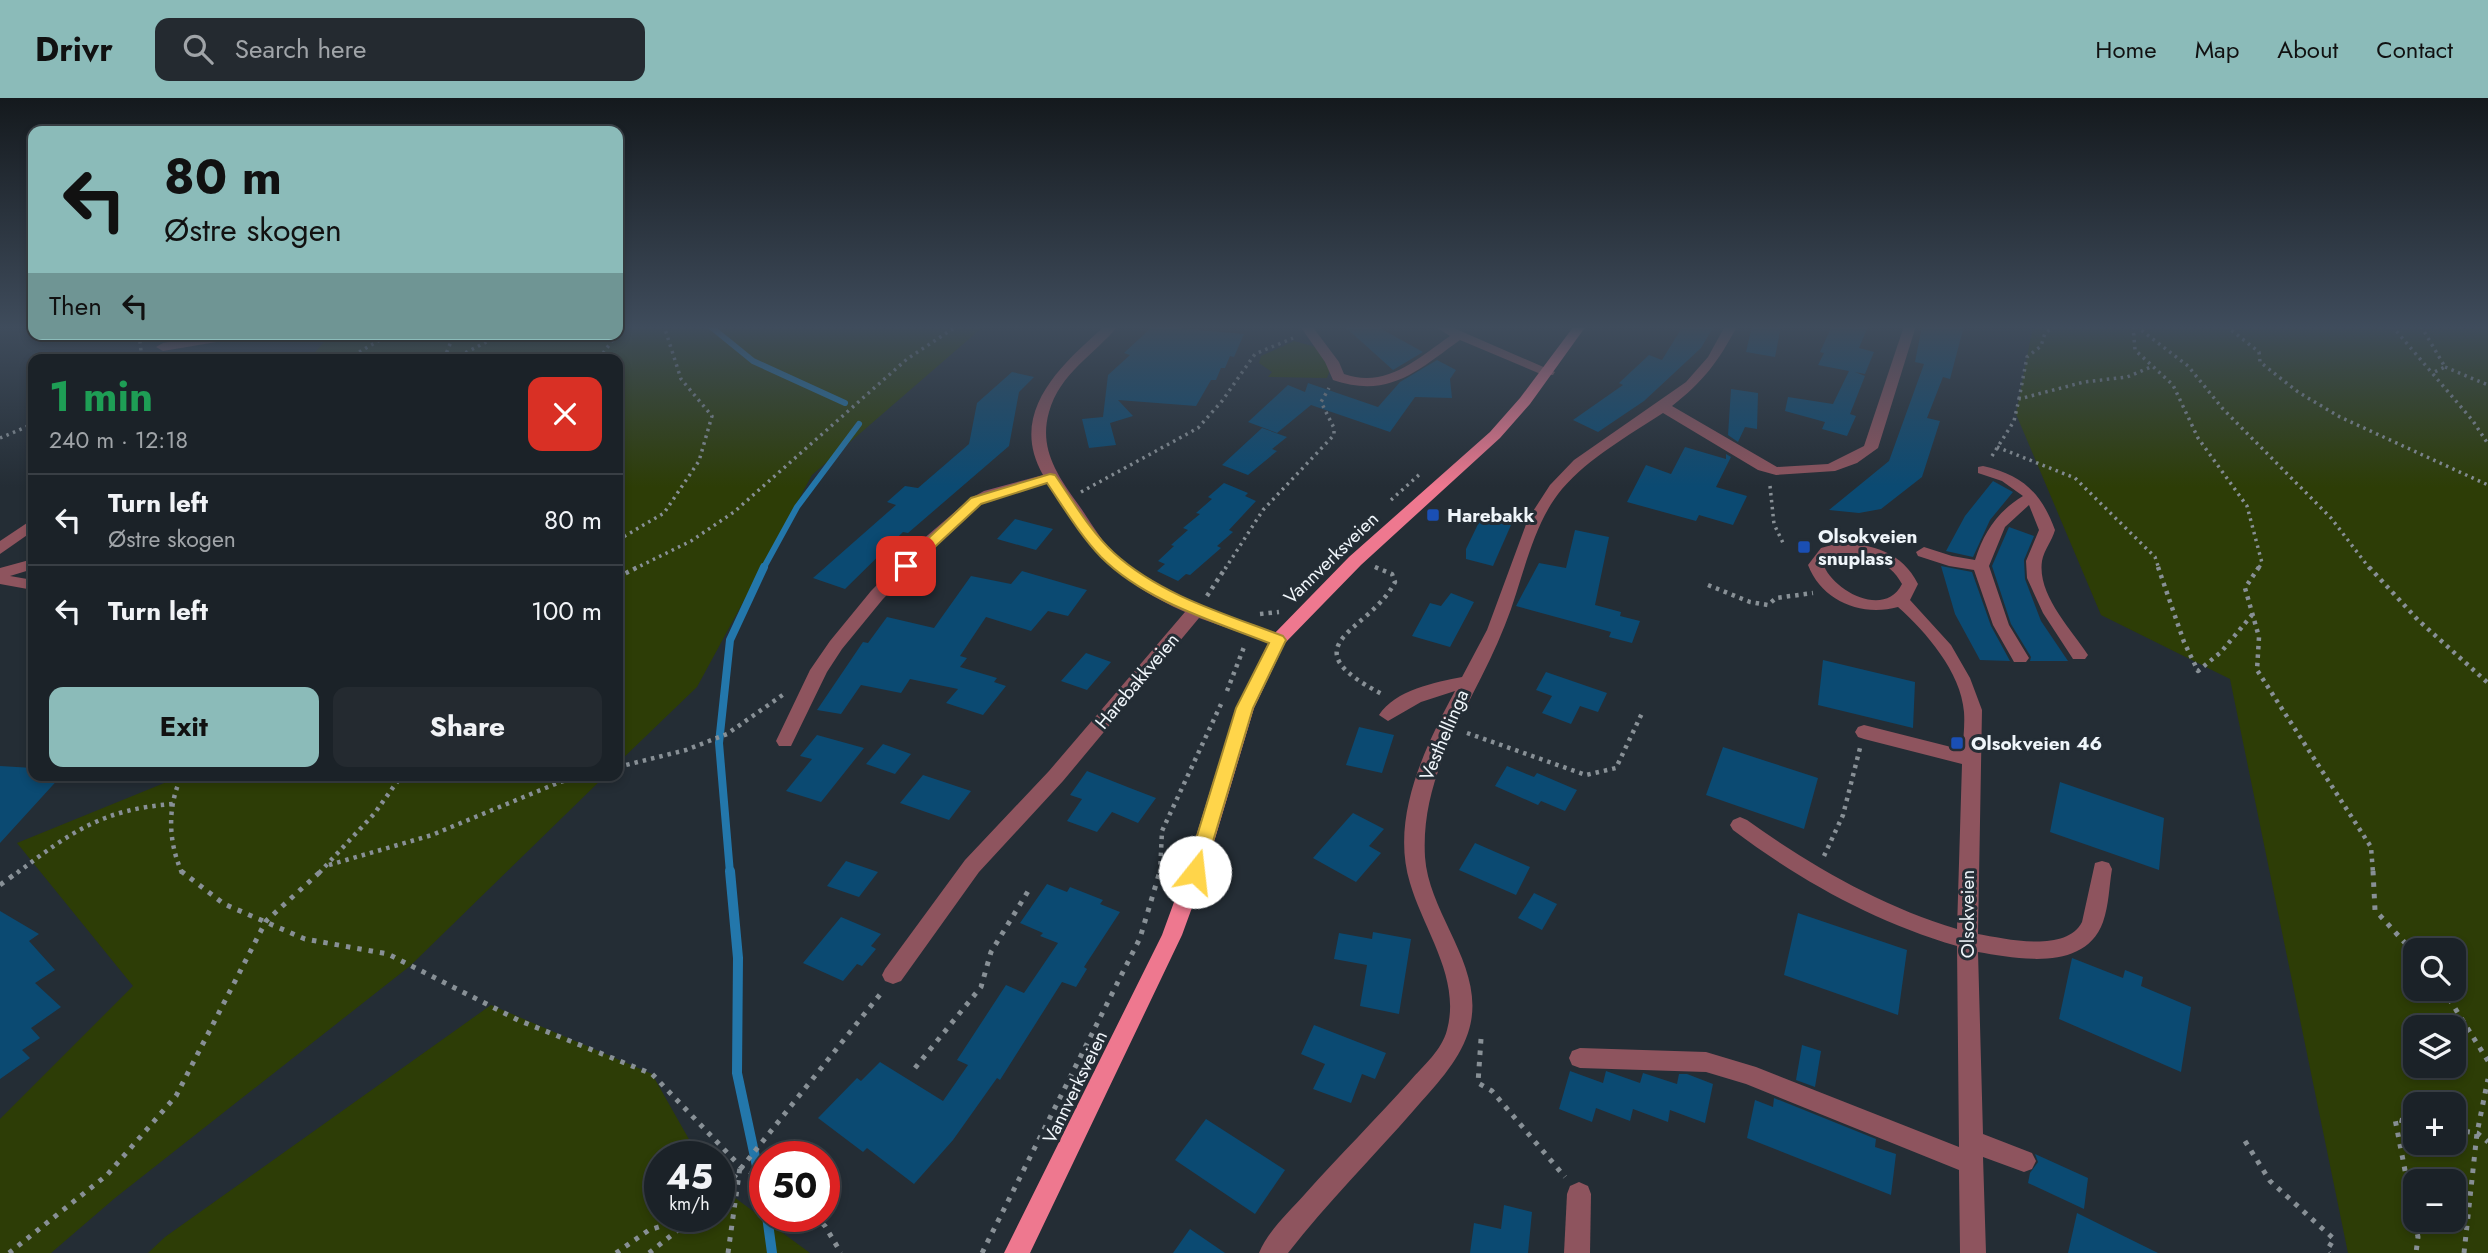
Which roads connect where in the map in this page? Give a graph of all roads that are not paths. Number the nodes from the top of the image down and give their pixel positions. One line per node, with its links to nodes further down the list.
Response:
1 (1059, 380): 9 (street)
2 (1346, 380): 3 (street)
3 (1394, 380)
4 (1541, 380): 21 (main road, Vannverksveien)
5 (1696, 380): 7 (street, Vesthellinga)
6 (1893, 380): 7 (street)
7 (1665, 408): 24 (street, Vesthellinga)
8 (1983, 470): 10 (street)
9 (1050, 478): 20 (street); 27 (street)
10 (2032, 498): 15 (street); 22 (street)
11 (28, 528): 12 (street)
12 (0, 548)
13 (1924, 552): 15 (street)
14 (28, 565): 16 (street)
15 (1980, 566): 23 (street)
16 (0, 573)
17 (0, 579): 18 (street)
18 (28, 584)
19 (1900, 600): 19 (street); 28 (street, Olsokveien)
20 (1197, 609): 21 (street); 32 (street, Harebakkveien)
21 (1278, 640): 37 (main road, Vannverksveien)
22 (2079, 655)
23 (2020, 658)
24 (1465, 684): 25 (street); 38 (street, Vesthellinga)
25 (1388, 715)
26 (1864, 732): 28 (street)
27 (785, 741)
28 (1973, 760): 31 (street, Olsokveien)
29 (1740, 825): 31 (street)
30 (2102, 869): 31 (street)
31 (1967, 941): 34 (street, Olsokveien)
32 (893, 975)
33 (1580, 1058): 34 (street)
34 (1970, 1152): 35 (street); 40 (street, Olsokveien)
35 (2024, 1161)
36 (1579, 1194): 39 (street)
37 (1017, 1253)
38 (1272, 1253)
39 (1577, 1253)
40 (1973, 1253)

